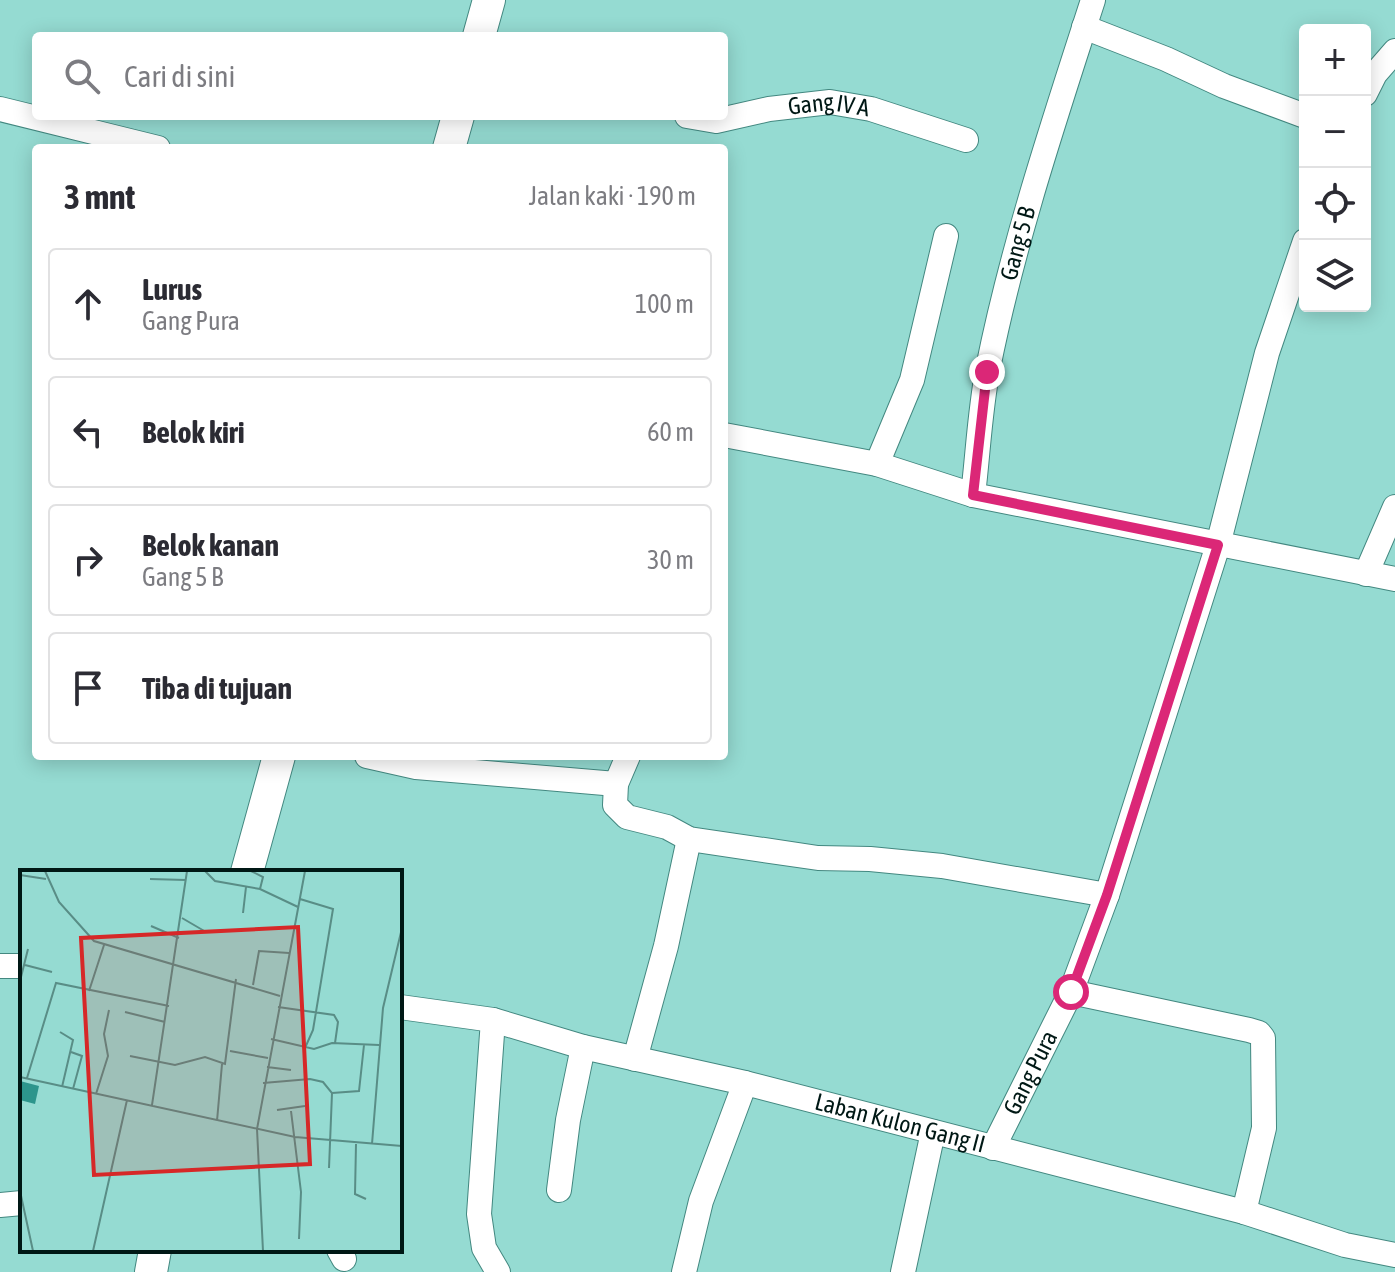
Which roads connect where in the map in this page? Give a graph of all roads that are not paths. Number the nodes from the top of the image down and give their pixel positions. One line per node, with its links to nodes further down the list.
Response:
1 (489, 0): 4 (main road)
2 (1093, 0): 3 (street, Gang 5 B)
3 (1084, 27): 8 (street); 20 (street, Gang 5 B)
4 (480, 32)
5 (1395, 51): 6 (street)
6 (1371, 82)
7 (0, 109): 9 (street)
8 (1299, 114)
9 (32, 117)
10 (728, 118): 13 (street, Gang IV A)
11 (45, 120): 14 (street)
12 (457, 120): 15 (main road)
13 (966, 140)
14 (142, 144)
15 (450, 144)
16 (946, 236): 19 (street)
17 (1299, 259): 22 (street, Gang Pura)
18 (728, 436): 19 (street)
19 (877, 464): 20 (street)
20 (973, 495): 22 (street)
21 (1395, 507): 23 (street)
22 (1218, 545): 23 (street); 31 (street, Gang Pura)
23 (1366, 574): 24 (street)
24 (1395, 579)
25 (278, 760): 30 (main road)
26 (385, 760): 28 (street)
27 (626, 760): 28 (street)
28 (616, 784): 29 (street)
29 (689, 839): 31 (street); 36 (street)
30 (248, 870)
31 (1107, 895): 32 (street, Gang Pura)
32 (1071, 992): 39 (street, Gang Pura); 43 (street)
33 (402, 1007): 34 (street, Laban Kulon Gang II)
34 (493, 1020): 35 (street, Laban Kulon Gang II); 47 (street)
35 (583, 1047): 36 (street, Laban Kulon Gang II); 40 (street)
36 (635, 1059): 37 (street, Laban Kulon Gang II)
37 (745, 1083): 38 (street, Laban Kulon Gang II); 48 (street)
38 (933, 1132): 39 (street, Laban Kulon Gang II); 49 (street)
39 (993, 1148): 43 (street, Laban Kulon Gang II)
40 (559, 1190)
41 (20, 1203): 42 (street)
42 (0, 1205)
43 (1244, 1212): 45 (street, Laban Kulon Gang II)
44 (155, 1252): 46 (main road)
45 (1395, 1255)
46 (151, 1272)
47 (498, 1272)
48 (684, 1272)
49 (903, 1272)

